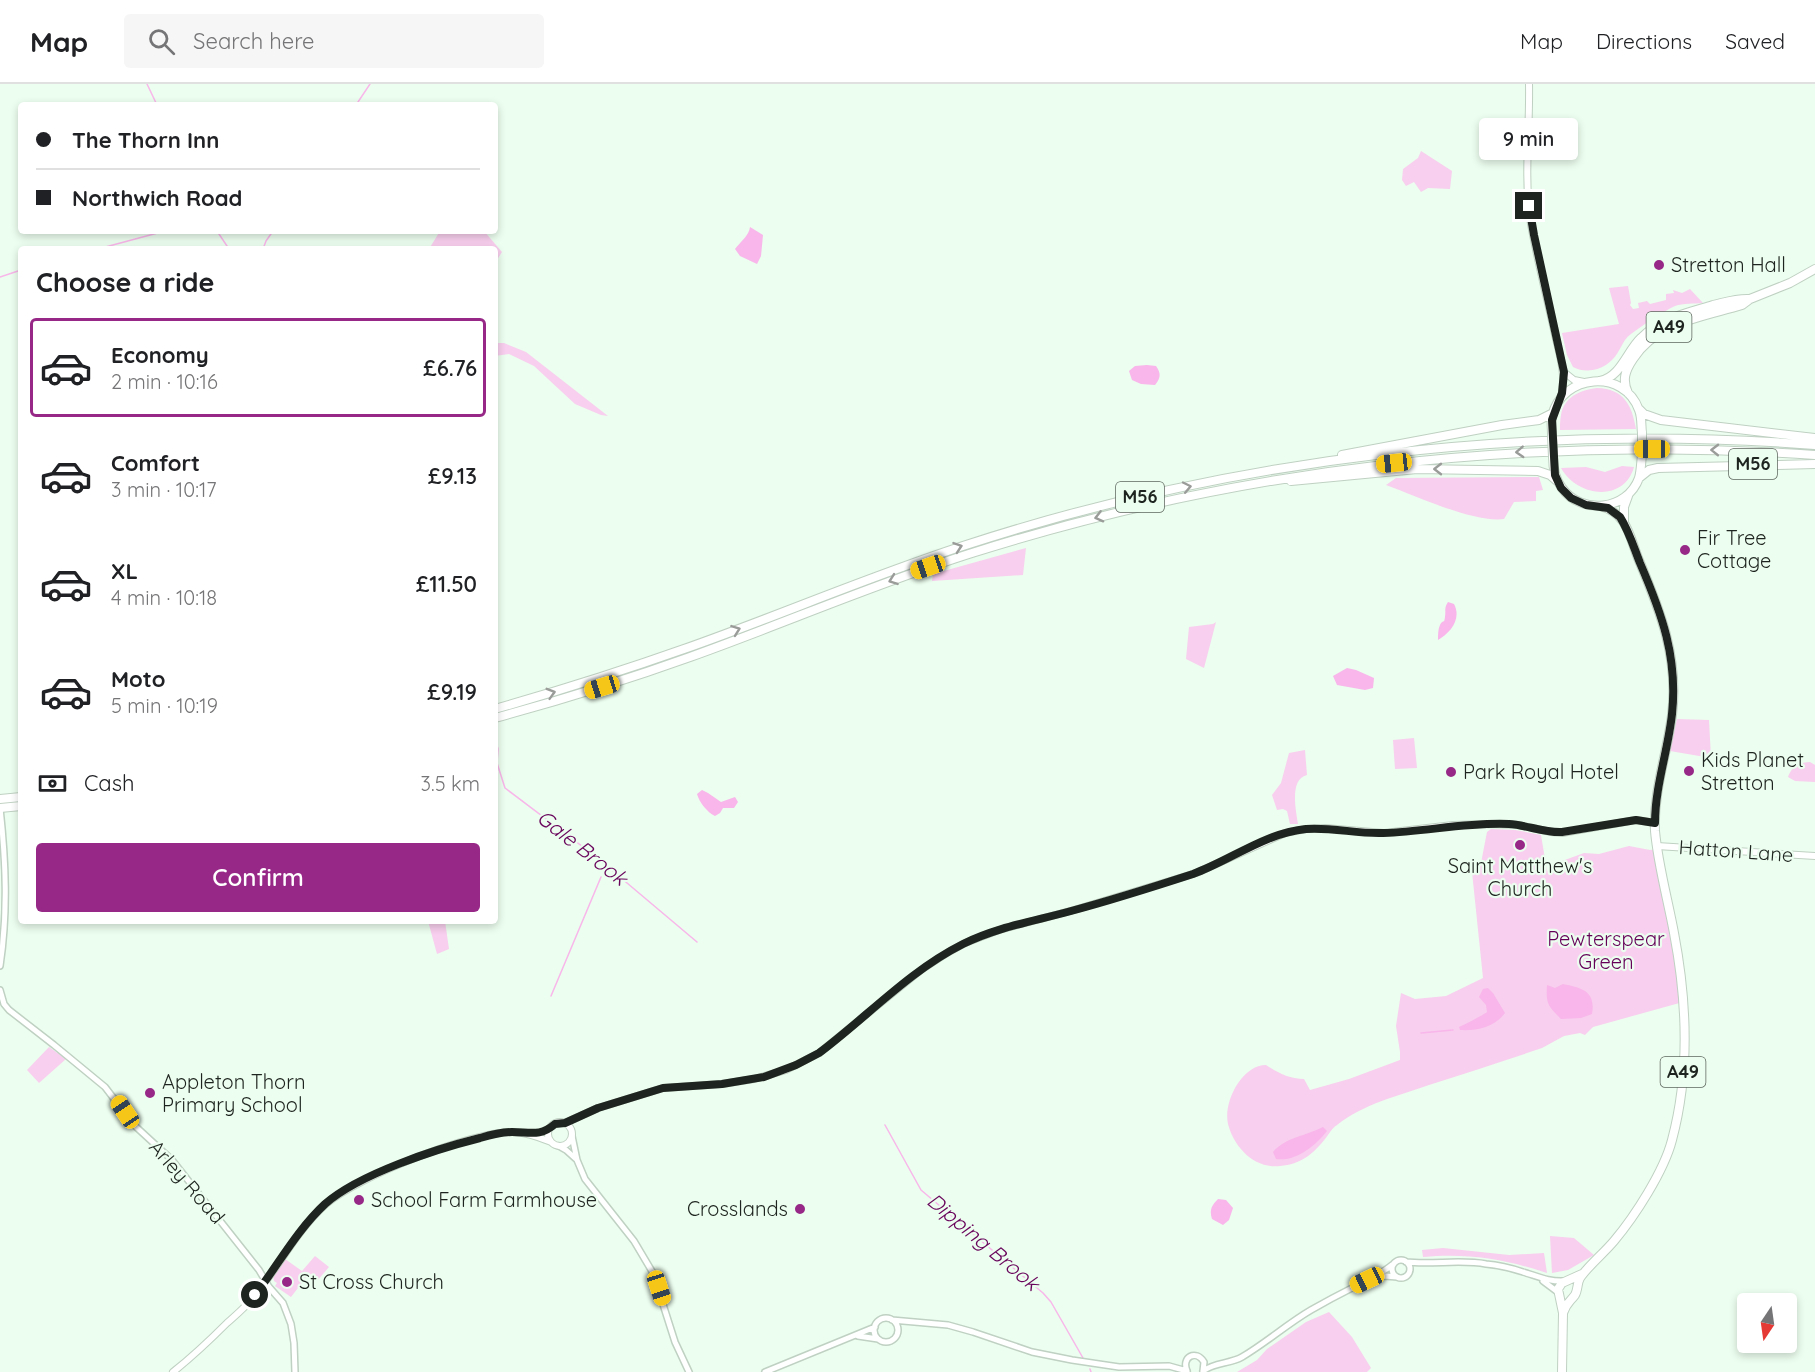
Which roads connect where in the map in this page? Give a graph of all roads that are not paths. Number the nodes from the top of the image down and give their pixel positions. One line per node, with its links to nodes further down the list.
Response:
1 (1529, 84): 4 (main road)
2 (1815, 269): 3 (highway, A49)
3 (1750, 299): 5 (highway, A49); 7 (highway, A49)
4 (1564, 372): 6 (main road); 8 (main road)
5 (1600, 381): 6 (highway); 7 (highway)
6 (1585, 382): 8 (highway)
7 (1628, 393): 9 (highway)
8 (1561, 399): 10 (highway)
9 (1641, 412): 11 (highway, M56); 16 (highway, bridge)
10 (1553, 413): 15 (highway, M56); 18 (highway, bridge)
11 (1815, 438)
12 (1815, 446): 15 (highway, M56)
13 (1815, 455): 17 (highway, M56, one-way to 17)
14 (1815, 464): 16 (highway, M56)
15 (1294, 467): 22 (highway, M56, one-way to 15)
16 (1642, 475): 19 (highway)
17 (1265, 481): 18 (highway, M56, one-way to 17); 23 (highway, M56, one-way to 23)
18 (1557, 481): 20 (highway)
19 (1629, 495): 20 (highway); 21 (highway)
20 (1600, 506): 21 (highway)
21 (1624, 522): 29 (highway, A49)
22 (498, 708)
23 (498, 717)
24 (18, 797): 25 (highway)
25 (0, 799)
26 (18, 806): 27 (highway)
27 (0, 808): 28 (street)
28 (1, 820): 32 (street)
29 (1655, 823): 30 (highway, A49); 34 (main road)
30 (1658, 846): 31 (main road, Hatton Lane); 45 (highway, A49)
31 (1815, 856)
32 (0, 966)
33 (0, 990): 50 (street, Arley Road)
34 (587, 1113): 35 (main road); 38 (main road)
35 (565, 1123): 36 (main road); 38 (main road)
36 (549, 1129): 37 (main road); 39 (main road)
37 (530, 1134): 39 (main road); 50 (main road)
38 (572, 1134): 40 (main road); 41 (street)
39 (551, 1142): 40 (main road)
40 (559, 1146): 41 (street)
41 (577, 1160): 70 (street)
42 (1406, 1262): 43 (street); 44 (street); 46 (street)
43 (1428, 1263): 46 (street); 49 (street)
44 (1392, 1265): 47 (street); 48 (street)
45 (1586, 1272): 51 (highway, A49); 52 (highway, A49)
46 (1408, 1275): 48 (street)
47 (1375, 1277): 48 (street); 64 (street)
48 (1396, 1277)
49 (1539, 1278): 51 (street); 53 (street)
50 (266, 1281): 68 (main road); 69 (street, Arley Road)
51 (1565, 1281): 52 (highway); 53 (highway)
52 (1576, 1289): 54 (highway, A49)
53 (1559, 1294): 54 (highway); 55 (highway, A49)
54 (1571, 1298): 55 (highway, A49)
55 (1563, 1313): 72 (highway, A49)
56 (892, 1320): 57 (street); 58 (street); 59 (street)
57 (914, 1323): 59 (street); 65 (street)
58 (875, 1327): 60 (street); 61 (street)
59 (898, 1333): 61 (street)
60 (856, 1336): 61 (street); 71 (street)
61 (879, 1340)
62 (1187, 1358): 63 (street); 65 (street); 66 (street)
63 (1203, 1359): 64 (street); 67 (street)
64 (1220, 1364): 67 (street)
65 (1169, 1366): 66 (street)
66 (1187, 1371)
67 (1202, 1371)
68 (173, 1372)
69 (294, 1372)
70 (688, 1372)
71 (765, 1372)
72 (1562, 1372)

